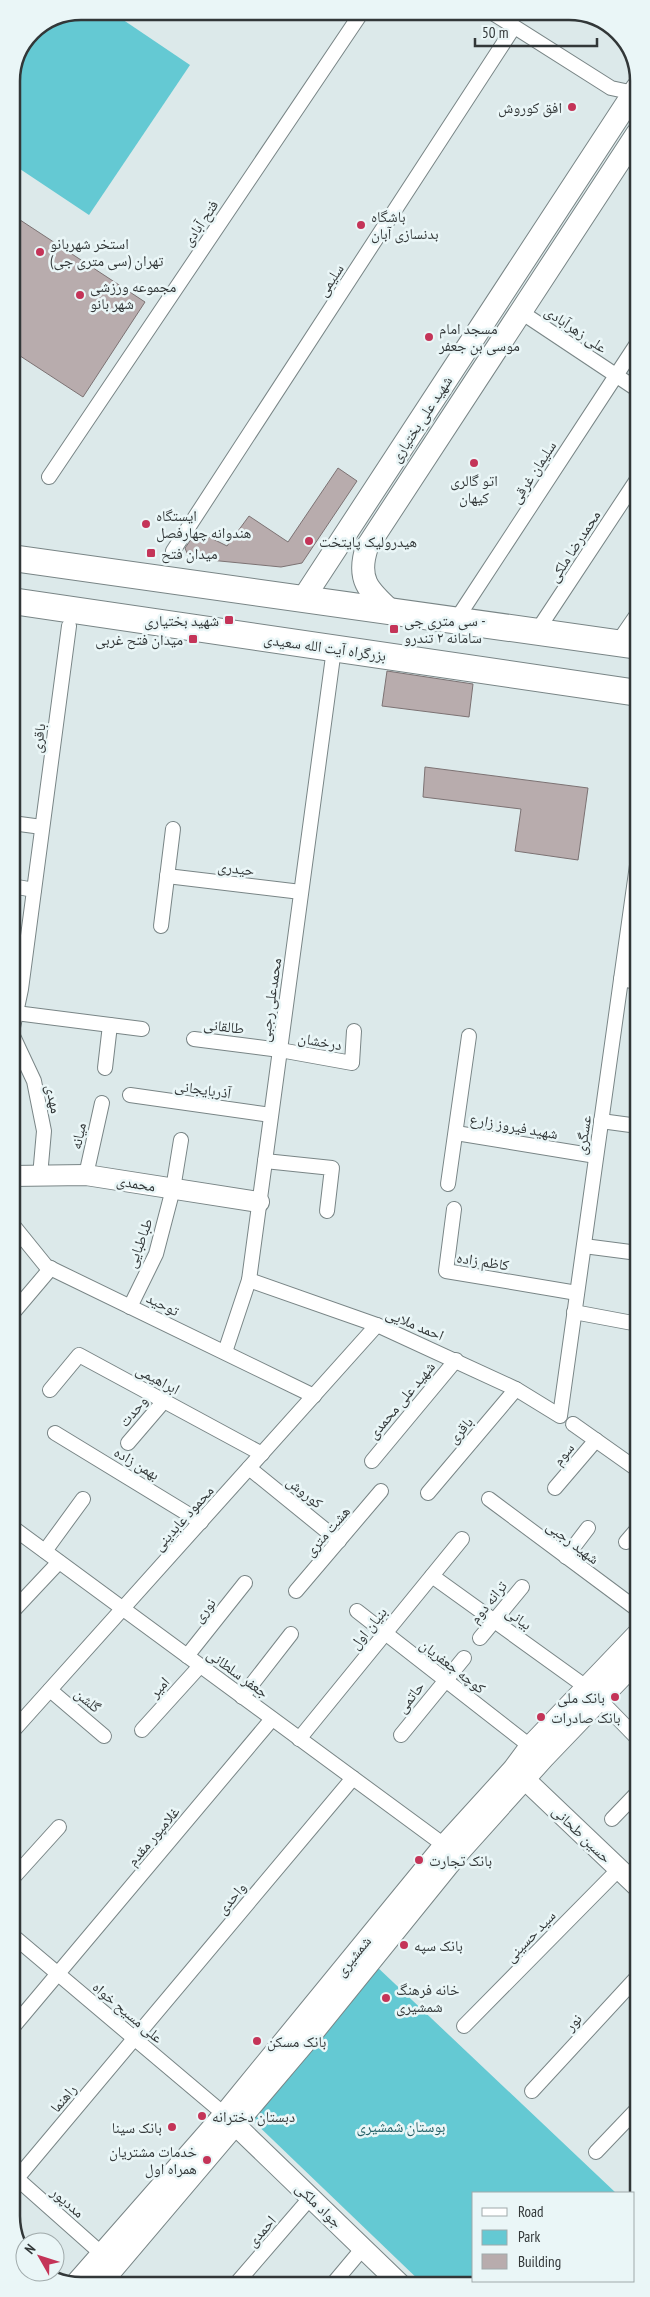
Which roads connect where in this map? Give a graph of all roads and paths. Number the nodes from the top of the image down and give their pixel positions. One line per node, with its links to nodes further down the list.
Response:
1 (357, 20): 11 (street, فتح آبادی)
2 (503, 20): 3 (street)
3 (514, 27): 4 (street); 13 (street, سلیمی)
4 (630, 91)
5 (630, 100): 15 (main road, شهید علی بختیاری)
6 (630, 145): 7 (main road, شهید علی بختیاری)
7 (521, 312): 9 (street, علی زهرآبادی); 17 (main road, شهید علی بختیاری)
8 (630, 354): 9 (street, سلیمان غرقی)
9 (616, 375): 10 (street, علی زهرآبادی); 18 (street, سلیمان غرقی)
10 (630, 385)
11 (49, 477)
12 (630, 490): 20 (street, محمدرضا ملکی)
13 (173, 551)
14 (20, 559): 15 (highway)
15 (303, 599): 17 (highway)
16 (20, 603): 22 (highway, بزرگراه آیت الله سعیدی)
17 (392, 612): 18 (highway)
18 (456, 620): 20 (highway)
19 (69, 626): 25 (street, باقری)
20 (537, 632): 21 (highway)
21 (628, 644)
22 (334, 649): 23 (highway, بزرگراه آیت الله سعیدی); 30 (street, محمدعلی رجبی)
23 (630, 692)
24 (20, 824): 25 (street)
25 (42, 827): 29 (street, باقری)
26 (173, 829): 27 (street)
27 (167, 876): 30 (street, حیدری); 32 (street)
28 (20, 887): 29 (street)
29 (34, 890): 35 (street, باقری)
30 (301, 892): 43 (street, محمدعلی رجبی)
31 (630, 915): 33 (street, عسگری)
32 (161, 926)
33 (621, 979): 34 (street); 48 (street, عسگری)
34 (630, 981)
35 (20, 994)
36 (20, 1014): 37 (street)
37 (110, 1025): 38 (street); 44 (street)
38 (142, 1029)
39 (354, 1031): 43 (street, درخشان)
40 (469, 1036): 50 (street, شهید فیروز زارع)
41 (194, 1039): 43 (street, طالقانی)
42 (20, 1050): 55 (street, مهدی)
43 (280, 1050): 47 (street, محمدعلی رجبی)
44 (105, 1068)
45 (130, 1095): 47 (street, آذربایجانی)
46 (102, 1103): 56 (street, میانه)
47 (271, 1115): 53 (street, محمدعلی رجبی)
48 (601, 1121): 49 (street); 52 (street, عسگری)
49 (630, 1125)
50 (456, 1133): 52 (street, شهید فیروز زارع); 57 (street, شهید فیروز زارع)
51 (181, 1140): 58 (street, طباطبایی)
52 (596, 1156): 63 (street, عسگری)
53 (265, 1161): 59 (street, محمدعلی رجبی); 61 (street)
54 (20, 1176): 55 (main road, محمدی)
55 (40, 1176): 56 (main road, محمدی)
56 (86, 1176): 58 (main road, محمدی)
57 (448, 1184)
58 (173, 1189): 59 (main road, محمدی); 69 (street, طباطبایی)
59 (259, 1202): 66 (street, محمدعلی رجبی)
60 (454, 1209): 67 (street, کاظم زاده)
61 (327, 1211)
62 (20, 1234): 65 (street, توحید)
63 (584, 1246): 64 (street); 67 (street, عسگری)
64 (630, 1252)
65 (50, 1268): 68 (street); 69 (street, توحید)
66 (248, 1280): 72 (street, احمد ملایی); 73 (street, محمدعلی رجبی)
67 (577, 1293): 70 (street, عسگری)
68 (20, 1304)
69 (130, 1307): 73 (street, توحید)
70 (574, 1312): 71 (street); 79 (street, عسگری)
71 (630, 1322)
72 (377, 1325): 74 (street, احمد ملایی); 77 (street, محمود عابدینی)
73 (225, 1352): 77 (street, توحید)
74 (456, 1360): 75 (street, احمد ملایی); 85 (street, شهید علی محمدی)
75 (516, 1389): 79 (street, احمد ملایی); 90 (street, باقری)
76 (50, 1390): 78 (street, ابراهیمی)
77 (314, 1396): 84 (street, محمود عابدینی)
78 (164, 1400): 83 (street, وحدت); 84 (street, ابراهیمی)
79 (560, 1416)
80 (573, 1424): 82 (street)
81 (55, 1433): 93 (street, بهمن زاده)
82 (596, 1440): 86 (street); 88 (street, سوم)
83 (128, 1443)
84 (262, 1454): 87 (street, محمود عابدینی)
85 (372, 1461)
86 (630, 1464)
87 (249, 1468): 93 (street, محمود عابدینی); 98 (street, کوروش)
88 (555, 1488)
89 (381, 1491): 98 (street, هشت متری)
90 (428, 1492)
91 (84, 1499): 100 (street)
92 (489, 1499): 101 (street, شهید رجبی)
93 (201, 1522): 109 (street, محمود عابدینی)
94 (588, 1528): 101 (street)
95 (20, 1533): 100 (street, جعفر سلطانی)
96 (630, 1537): 99 (street)
97 (462, 1539): 103 (street, بنیان اول)
98 (339, 1541): 106 (street, هشت متری)
99 (626, 1542)
100 (45, 1551): 102 (street, جعفر سلطانی)
101 (566, 1556): 108 (street, شهید رجبی)
102 (59, 1562): 107 (street); 109 (street, جعفر سلطانی)
103 (432, 1576): 111 (street, بیانی); 112 (street, بنیان اول)
104 (245, 1583): 116 (street, نوری)
105 (522, 1587): 111 (street, ترانه دوم)
106 (296, 1591)
107 (20, 1603)
108 (630, 1604)
109 (123, 1609): 116 (street, جعفر سلطانی); 121 (street, محمود عابدینی)
110 (357, 1611): 112 (street, کوچه جعفریان)
111 (494, 1620): 114 (street, ترانه دوم); 122 (street, بیانی)
112 (384, 1633): 120 (street, کوچه جعفریان); 130 (street, بنیان اول)
113 (291, 1634): 123 (street)
114 (480, 1638)
115 (630, 1643): 122 (main road, شمشیری)
116 (187, 1656): 118 (street, جعفر سلطانی)
117 (464, 1658): 120 (street, حاتمی)
118 (200, 1666): 123 (street, جعفر سلطانی); 126 (street, امیر)
119 (630, 1666): 122 (main road, شمشیری)
120 (444, 1680): 128 (street, حاتمی); 131 (street, کوچه جعفریان)
121 (50, 1690): 125 (street, محمود عابدینی); 129 (street, گلشن)
122 (593, 1693): 127 (street, بیانی); 131 (main road, شمشیری)
123 (242, 1697): 124 (street, جعفر سلطانی)
124 (272, 1719): 130 (street, جعفر سلطانی); 142 (street, غلامپور مقدم)
125 (20, 1723)
126 (142, 1730)
127 (630, 1731)
128 (401, 1735)
129 (104, 1736)
130 (299, 1739): 133 (street, جعفر سلطانی)
131 (537, 1752): 132 (main road, شمشیری)
132 (519, 1774): 137 (main road, شمشیری); 138 (main road, حسین طحانی)
133 (353, 1778): 137 (street, جعفر سلطانی); 146 (street, واحدی)
134 (630, 1800): 135 (street)
135 (612, 1819)
136 (59, 1827): 139 (street)
137 (451, 1850): 149 (main road, شمشیری)
138 (619, 1869): 140 (main road, حسین طحانی); 145 (street, سید حسینی)
139 (20, 1870)
140 (630, 1880)
141 (20, 1941): 142 (street, علی مسیح خواه)
142 (58, 1973): 144 (street, غلامپور مقدم); 146 (street, علی مسیح خواه)
143 (630, 1985): 147 (street, نور)
144 (20, 2018)
145 (464, 2026)
146 (134, 2038): 149 (street, علی مسیح خواه); 151 (street, راهنما)
147 (532, 2091)
148 (630, 2116): 150 (street)
149 (230, 2119): 153 (main road, جواد ملکی); 155 (main road, شمشیری)
150 (596, 2152)
151 (20, 2172)
152 (20, 2184): 155 (street, مددپور)
153 (311, 2197): 154 (main road, جواد ملکی); 158 (street, احمدی)
154 (363, 2248): 159 (street); 160 (main road, جواد ملکی)
155 (110, 2260): 156 (main road, شمشیری); 157 (main road, شمشیری)
156 (86, 2277)
157 (103, 2277)
158 (242, 2277)
159 (339, 2277)
160 (393, 2277)

